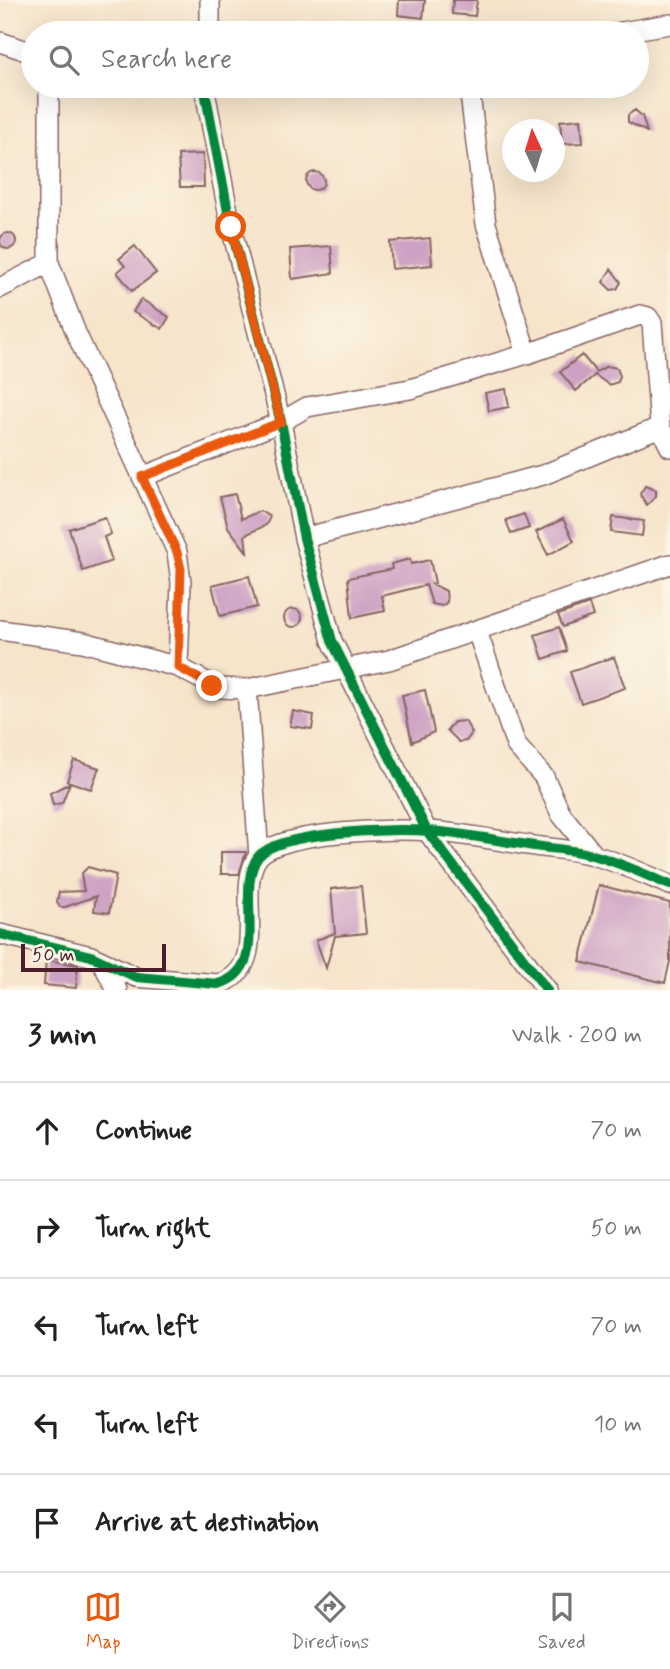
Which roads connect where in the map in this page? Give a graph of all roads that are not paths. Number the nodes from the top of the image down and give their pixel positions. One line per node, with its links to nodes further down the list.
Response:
1 (210, 0): 2 (street)
2 (210, 21)
3 (670, 24): 4 (street)
4 (649, 27)
5 (0, 42): 6 (street)
6 (21, 49)
7 (49, 98): 10 (street)
8 (206, 98): 13 (street)
9 (470, 98): 12 (street)
10 (49, 263): 11 (street); 16 (street)
11 (0, 288)
12 (527, 354): 13 (street); 14 (street)
13 (281, 422): 16 (street); 17 (street)
14 (660, 427): 15 (street); 17 (street)
15 (670, 447)
16 (142, 477): 22 (street)
17 (304, 538): 23 (street)
18 (670, 564): 20 (street)
19 (0, 630): 21 (street); 22 (street)
20 (477, 631): 23 (street); 26 (street)
21 (0, 638)
22 (178, 667): 24 (street)
23 (348, 670): 24 (street); 25 (street)
24 (247, 689): 27 (street)
25 (427, 831): 26 (street); 27 (street); 33 (street)
26 (594, 855): 28 (street)
27 (259, 856): 31 (street)
28 (670, 885)
29 (0, 934): 30 (street)
30 (103, 964): 31 (street); 32 (street)
31 (216, 987)
32 (117, 990)
33 (547, 990)

